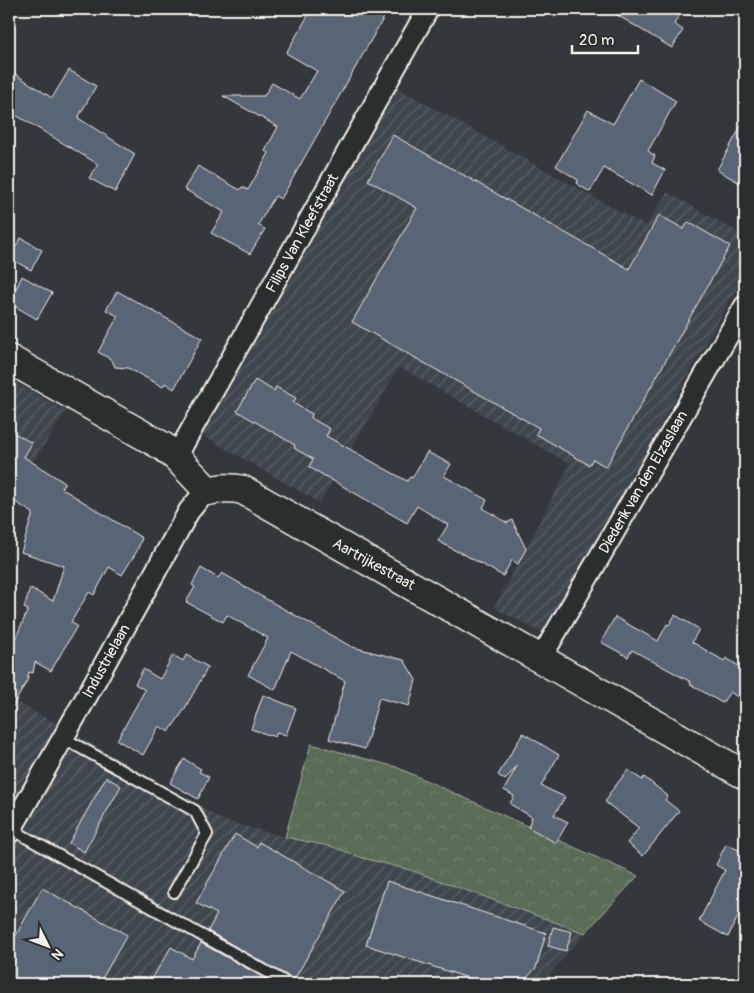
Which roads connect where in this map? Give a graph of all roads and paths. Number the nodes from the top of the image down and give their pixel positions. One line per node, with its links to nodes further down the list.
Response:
1 (428, 9): 4 (street, Filips Van Kleefstraat)
2 (745, 306): 6 (street, Diederik van den Elzaslaan)
3 (9, 359): 4 (street)
4 (176, 456): 5 (street)
5 (208, 491): 6 (street, Aartrijkestraat); 7 (street, Industrielaan)
6 (541, 658): 8 (street, Aartrijkestraat)
7 (63, 738): 9 (street, Industrielaan); 10 (lane)
8 (745, 775)
9 (10, 831): 11 (lane)
10 (174, 892)
11 (289, 984)

